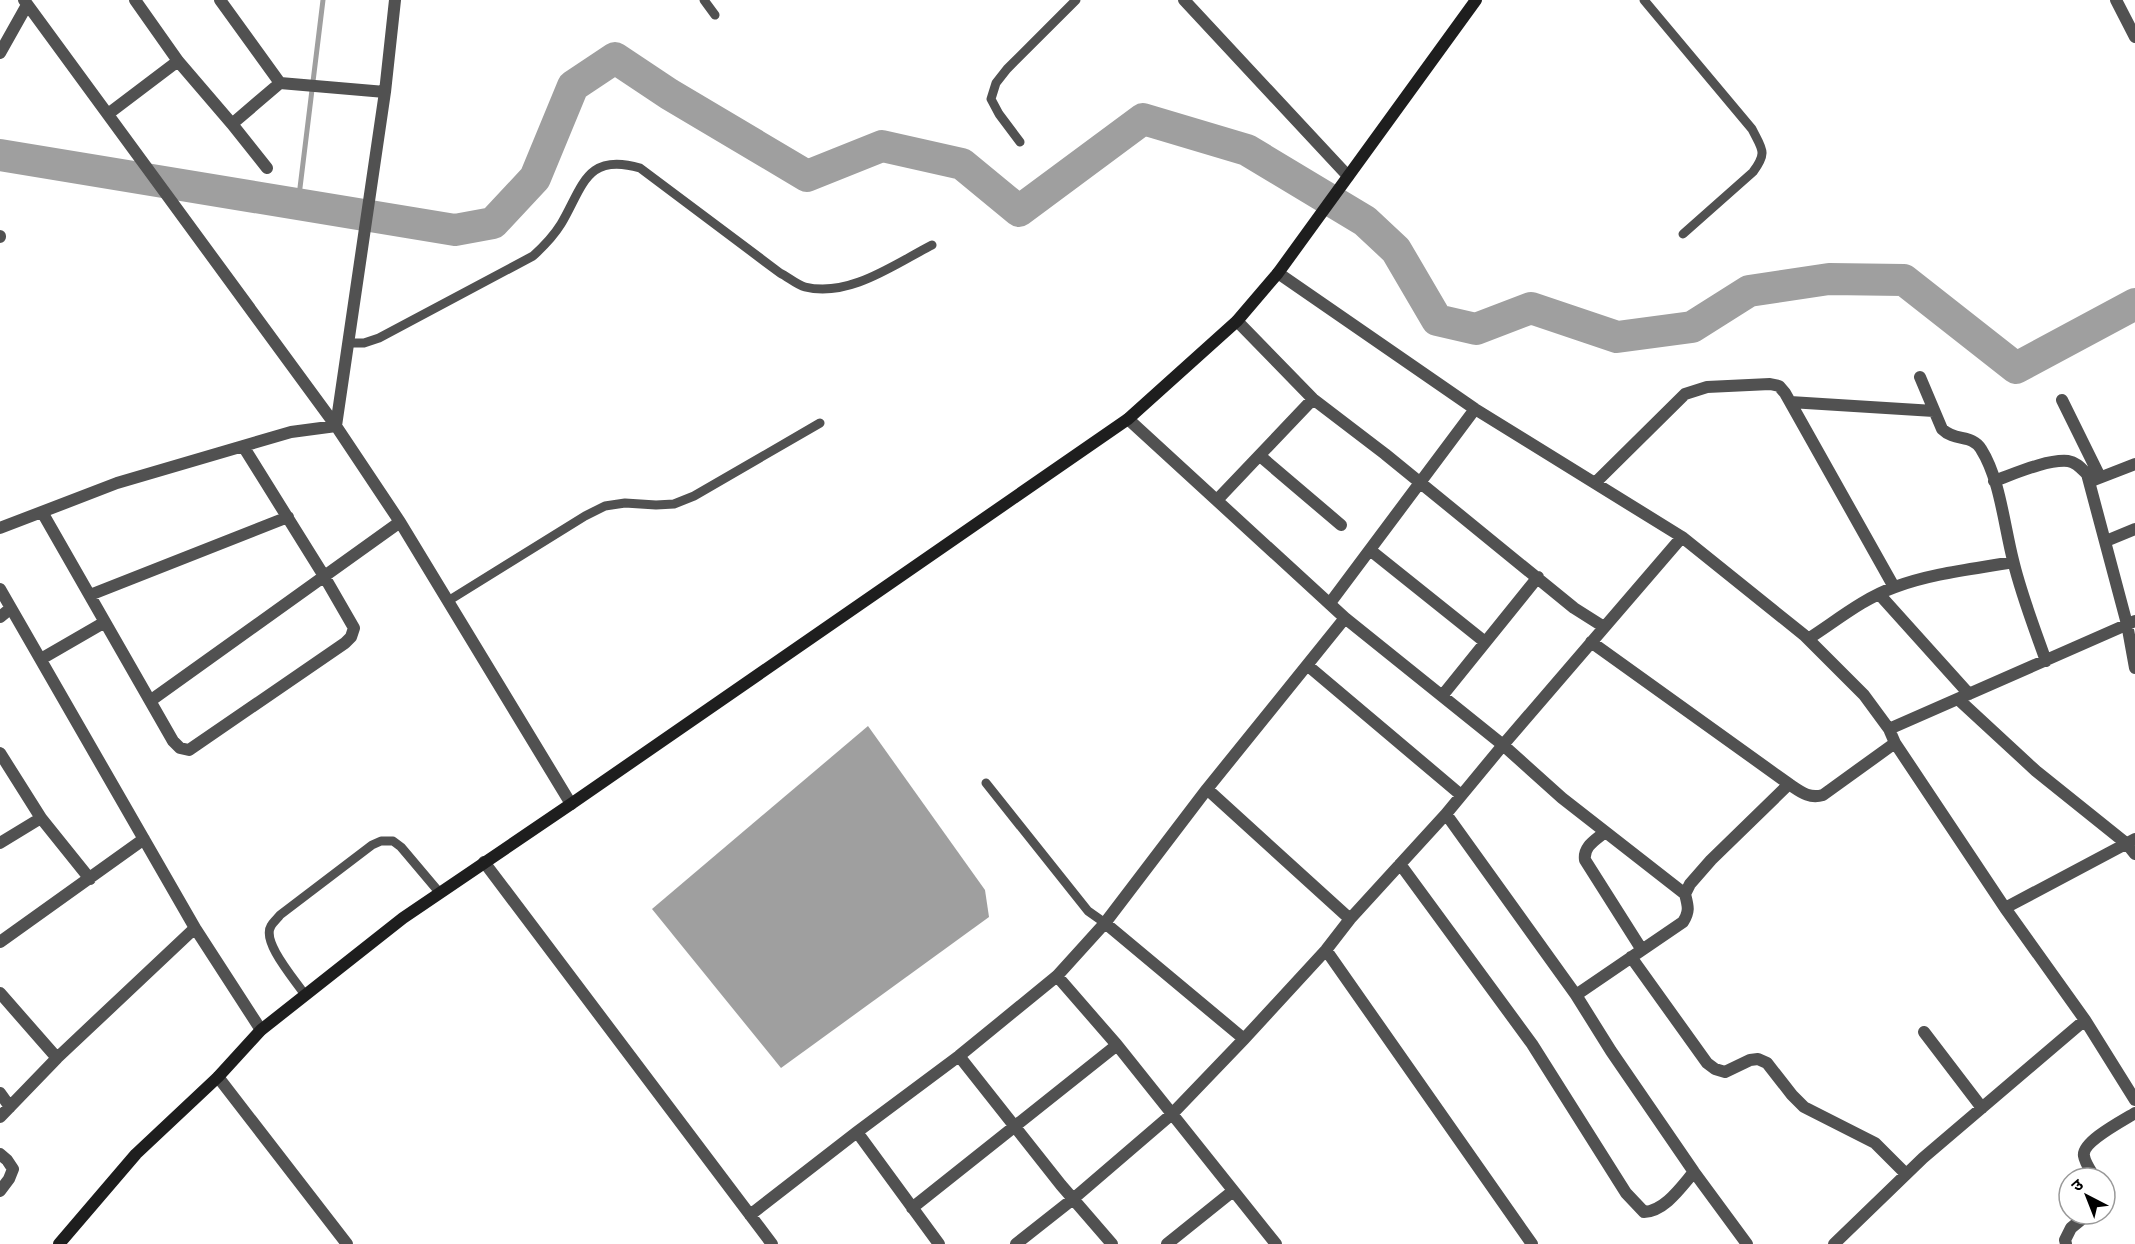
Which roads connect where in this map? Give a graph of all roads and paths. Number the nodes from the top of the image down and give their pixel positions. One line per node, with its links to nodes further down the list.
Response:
1 (135, 0): 14 (street)
2 (220, 0): 15 (street)
3 (395, 0): 16 (street)
4 (704, 0): 11 (lane)
5 (1076, 0): 19 (lane)
6 (1184, 0): 21 (street)
7 (1476, 0): 21 (main road)
8 (1644, 0): 22 (lane)
9 (2116, 0): 12 (street)
10 (25, 2): 13 (street); 17 (street)
11 (715, 15)
12 (2134, 31)
13 (0, 53)
14 (178, 61): 17 (street); 18 (street)
15 (280, 83): 16 (street); 18 (street)
16 (385, 92): 26 (street)
17 (108, 114): 35 (street)
18 (232, 124): 20 (street)
19 (1020, 142)
20 (267, 168)
21 (1348, 176): 24 (main road)
22 (1683, 234)
23 (932, 244): 26 (lane)
24 (1278, 273): 25 (main road); 31 (street)
25 (1237, 321): 28 (street); 33 (main road)
26 (349, 343): 35 (street)
27 (1920, 377): 32 (street)
28 (1313, 399): 37 (street); 41 (street)
29 (2062, 400): 39 (street)
30 (1790, 402): 32 (street); 42 (street); 56 (street)
31 (1476, 409): 41 (street); 42 (street)
32 (1934, 411): 40 (street)
33 (1128, 419): 43 (street); 86 (main road)
34 (820, 423): 60 (lane)
35 (336, 426): 36 (street); 46 (street)
36 (243, 446): 44 (street); 45 (street)
37 (1260, 456): 43 (street); 47 (street)
38 (2135, 464): 39 (street)
39 (2095, 479): 40 (street); 51 (street)
40 (1994, 481): 53 (street)
41 (1422, 483): 52 (street); 55 (street)
42 (1595, 483): 50 (street)
43 (1217, 500): 61 (street)
44 (42, 512): 48 (street); 59 (street)
45 (288, 517): 54 (street); 59 (street)
46 (400, 522): 54 (street); 60 (street)
47 (1341, 525)
48 (0, 528)
49 (2135, 530): 51 (street)
50 (1682, 537): 67 (street); 68 (street)
51 (2106, 541): 66 (street)
52 (1370, 550): 61 (street); 69 (street)
53 (2013, 562): 56 (street); 72 (street)
54 (324, 576): 77 (street); 77 (street)
55 (1538, 577): 67 (street); 69 (street)
56 (1894, 587): 58 (street)
57 (0, 589): 62 (street)
58 (1879, 594): 68 (street); 76 (street)
59 (90, 595): 65 (street)
60 (448, 601): 86 (street)
61 (1330, 603): 64 (street)
62 (11, 608): 63 (street); 71 (street)
63 (0, 617)
64 (1345, 618): 73 (street); 75 (street)
65 (105, 622): 71 (street); 77 (street)
66 (2131, 622): 72 (street); 74 (street)
67 (1604, 627): 70 (street)
68 (1808, 639): 78 (street)
69 (1485, 642): 75 (street)
70 (1591, 642): 80 (street); 83 (street)
71 (41, 659): 90 (street)
72 (2046, 661): 76 (street)
73 (1307, 665): 84 (street); 85 (street)
74 (2135, 668)
75 (1442, 696): 80 (street)
76 (1964, 697): 78 (street); 92 (street)
77 (150, 701)
78 (1889, 729): 79 (street)
79 (1895, 743): 83 (street); 98 (street)
80 (1503, 745): 85 (street); 89 (street)
81 (0, 753): 88 (street)
82 (987, 783): 100 (lane)
83 (1789, 784): 97 (street)
84 (1207, 789): 99 (street); 100 (street)
85 (1461, 795): 87 (street)
86 (571, 804): 93 (main road)
87 (1446, 814): 94 (street); 109 (street)
88 (41, 818): 91 (street); 95 (street)
89 (1605, 831): 97 (street); 104 (street)
90 (144, 839): 95 (street); 101 (street)
91 (0, 843)
92 (2132, 845): 98 (street)
93 (484, 862): 96 (main road); 135 (street)
94 (1400, 864): 99 (street); 129 (street)
95 (90, 879): 102 (street)
96 (439, 892): 108 (main road); 108 (lane)
97 (1685, 894): 104 (street)
98 (2005, 908): 110 (street)
99 (1350, 919): 103 (street)
100 (1105, 923): 106 (street); 113 (street)
101 (195, 928): 111 (street); 116 (street)
102 (0, 942)
103 (1326, 950): 113 (street); 145 (street)
104 (1642, 950): 105 (street)
105 (1631, 957): 109 (street); 130 (street)
106 (1057, 976): 114 (street); 115 (street)
107 (0, 993): 116 (street)
108 (305, 995): 111 (main road)
109 (1576, 995): 129 (street)
110 (2085, 1020): 119 (street); 121 (street)
111 (261, 1030): 117 (main road)
112 (1924, 1032): 121 (street)
113 (1244, 1039): 123 (street)
114 (1117, 1046): 123 (street); 125 (street)
115 (959, 1056): 125 (street); 126 (street)
116 (57, 1058): 120 (street)
117 (218, 1077): 137 (main road); 138 (street)
118 (0, 1093): 120 (street)
119 (2135, 1100)
120 (10, 1107): 124 (street)
121 (1982, 1108): 130 (street)
122 (2135, 1113): 128 (street)
123 (1172, 1114): 132 (street); 133 (street)
124 (0, 1117)
125 (1016, 1126): 133 (street); 134 (street)
126 (856, 1132): 134 (street); 135 (street)
127 (0, 1154): 131 (street)
128 (2089, 1166)
129 (1694, 1172): 146 (street)
130 (1906, 1174): 147 (street)
131 (0, 1191)
132 (1233, 1191): 143 (street); 144 (street)
133 (1073, 1199): 141 (street); 142 (street)
134 (912, 1208): 140 (street)
135 (750, 1215): 139 (street)
136 (2073, 1226): 148 (street)
137 (59, 1244)
138 (346, 1244)
139 (772, 1244)
140 (939, 1244)
141 (1016, 1244)
142 (1112, 1244)
143 (1167, 1244)
144 (1276, 1244)
145 (1532, 1244)
146 (1747, 1244)
147 (1834, 1244)
148 (2066, 1244)

